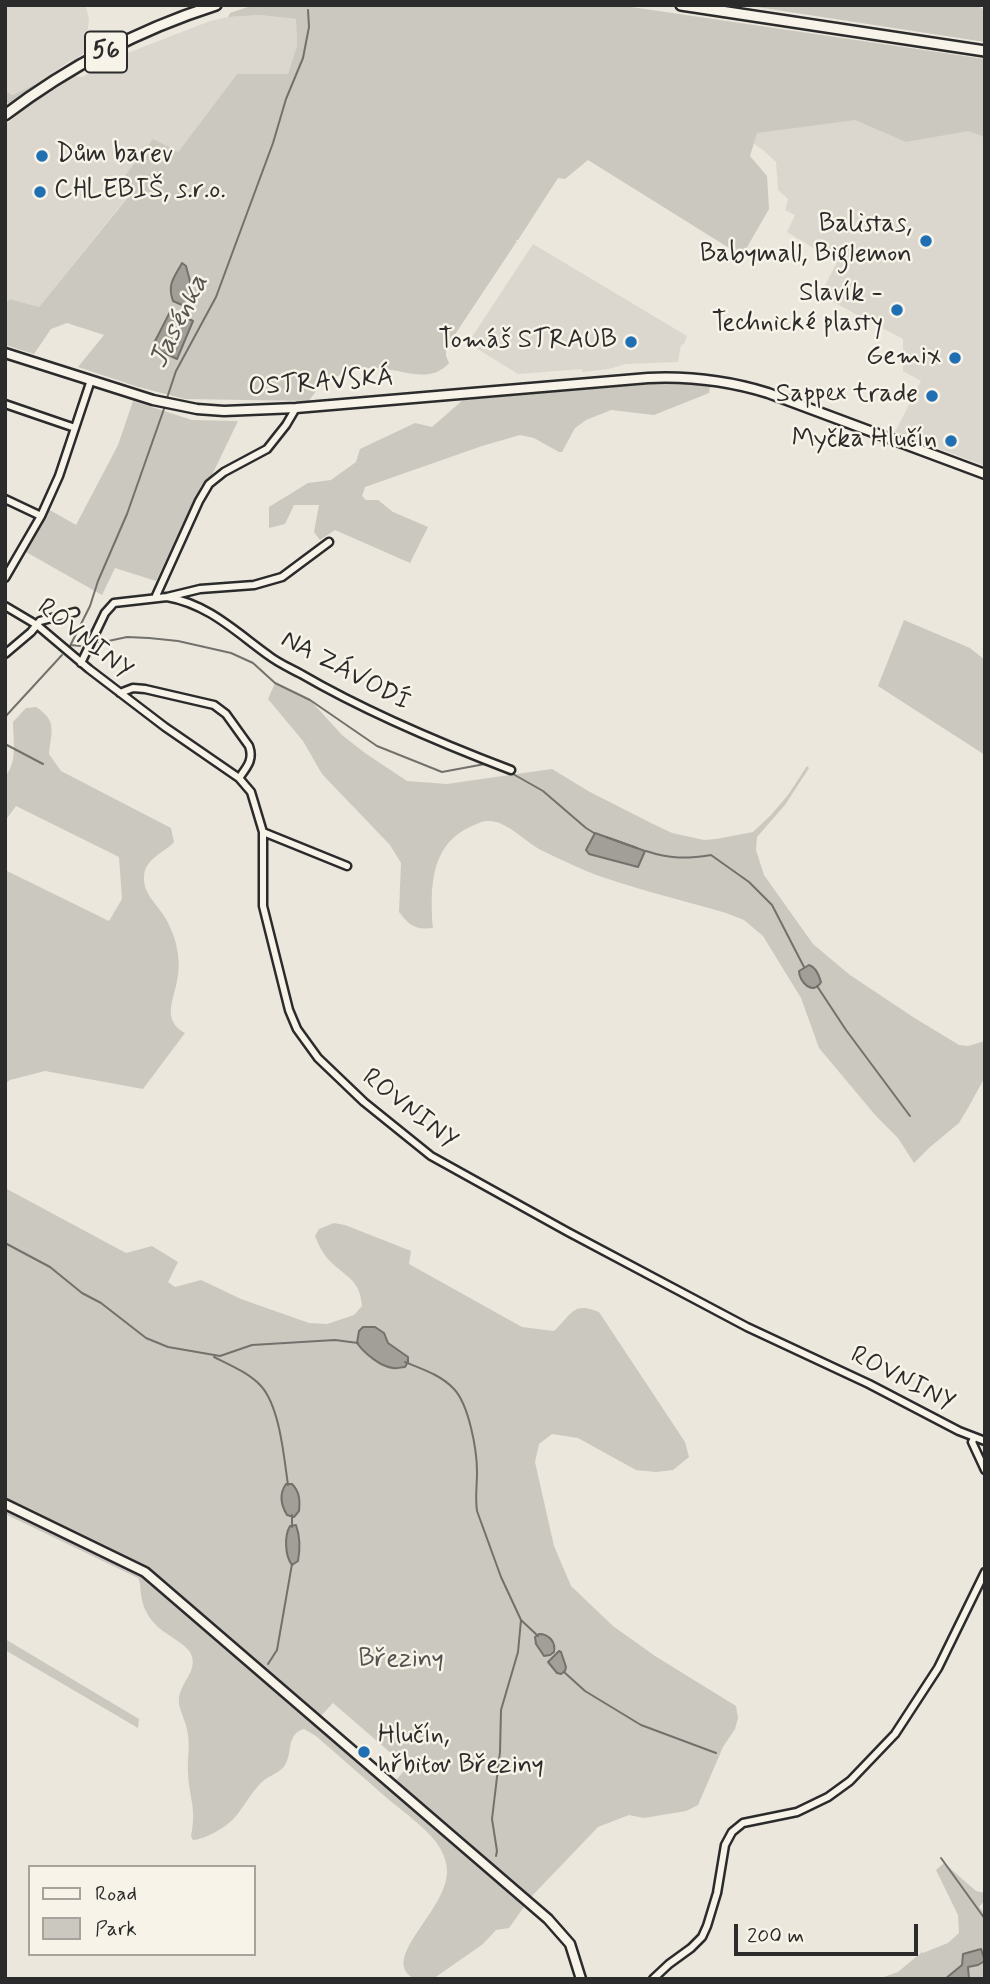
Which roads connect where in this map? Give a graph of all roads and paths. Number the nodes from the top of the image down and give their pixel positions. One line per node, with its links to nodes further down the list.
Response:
1 (216, 5): 4 (main road, 56)
2 (681, 5): 3 (main road)
3 (985, 51)
4 (5, 115)
5 (5, 353): 6 (street, OSTRAVSKÁ)
6 (91, 380): 8 (street, OSTRAVSKÁ); 9 (street)
7 (5, 404): 9 (street)
8 (296, 408): 10 (street, OSTRAVSKÁ); 16 (street)
9 (75, 428): 12 (street)
10 (985, 474)
11 (5, 499): 12 (street)
12 (40, 516): 14 (street)
13 (329, 542): 15 (street, NA ZÁVODÍ)
14 (5, 578)
15 (167, 597): 16 (street, NA ZÁVODÍ); 23 (street, NA ZÁVODÍ)
16 (155, 598): 21 (street, NA ZÁVODÍ)
17 (5, 606): 19 (street, ROVNINY)
18 (75, 612): 19 (street)
19 (37, 625): 20 (street); 21 (street, ROVNINY)
20 (5, 654)
21 (81, 663): 22 (street, ROVNINY)
22 (120, 693): 24 (street, ROVNINY); 24 (street)
23 (511, 770)
24 (239, 779): 25 (street, ROVNINY)
25 (263, 832): 26 (street); 27 (street, ROVNINY)
26 (347, 866)
27 (974, 1438): 28 (street); 29 (street, ROVNINY)
28 (985, 1441)
29 (985, 1470)
30 (5, 1504): 32 (street)
31 (985, 1572): 33 (street)
32 (581, 1979)
33 (653, 1979)

